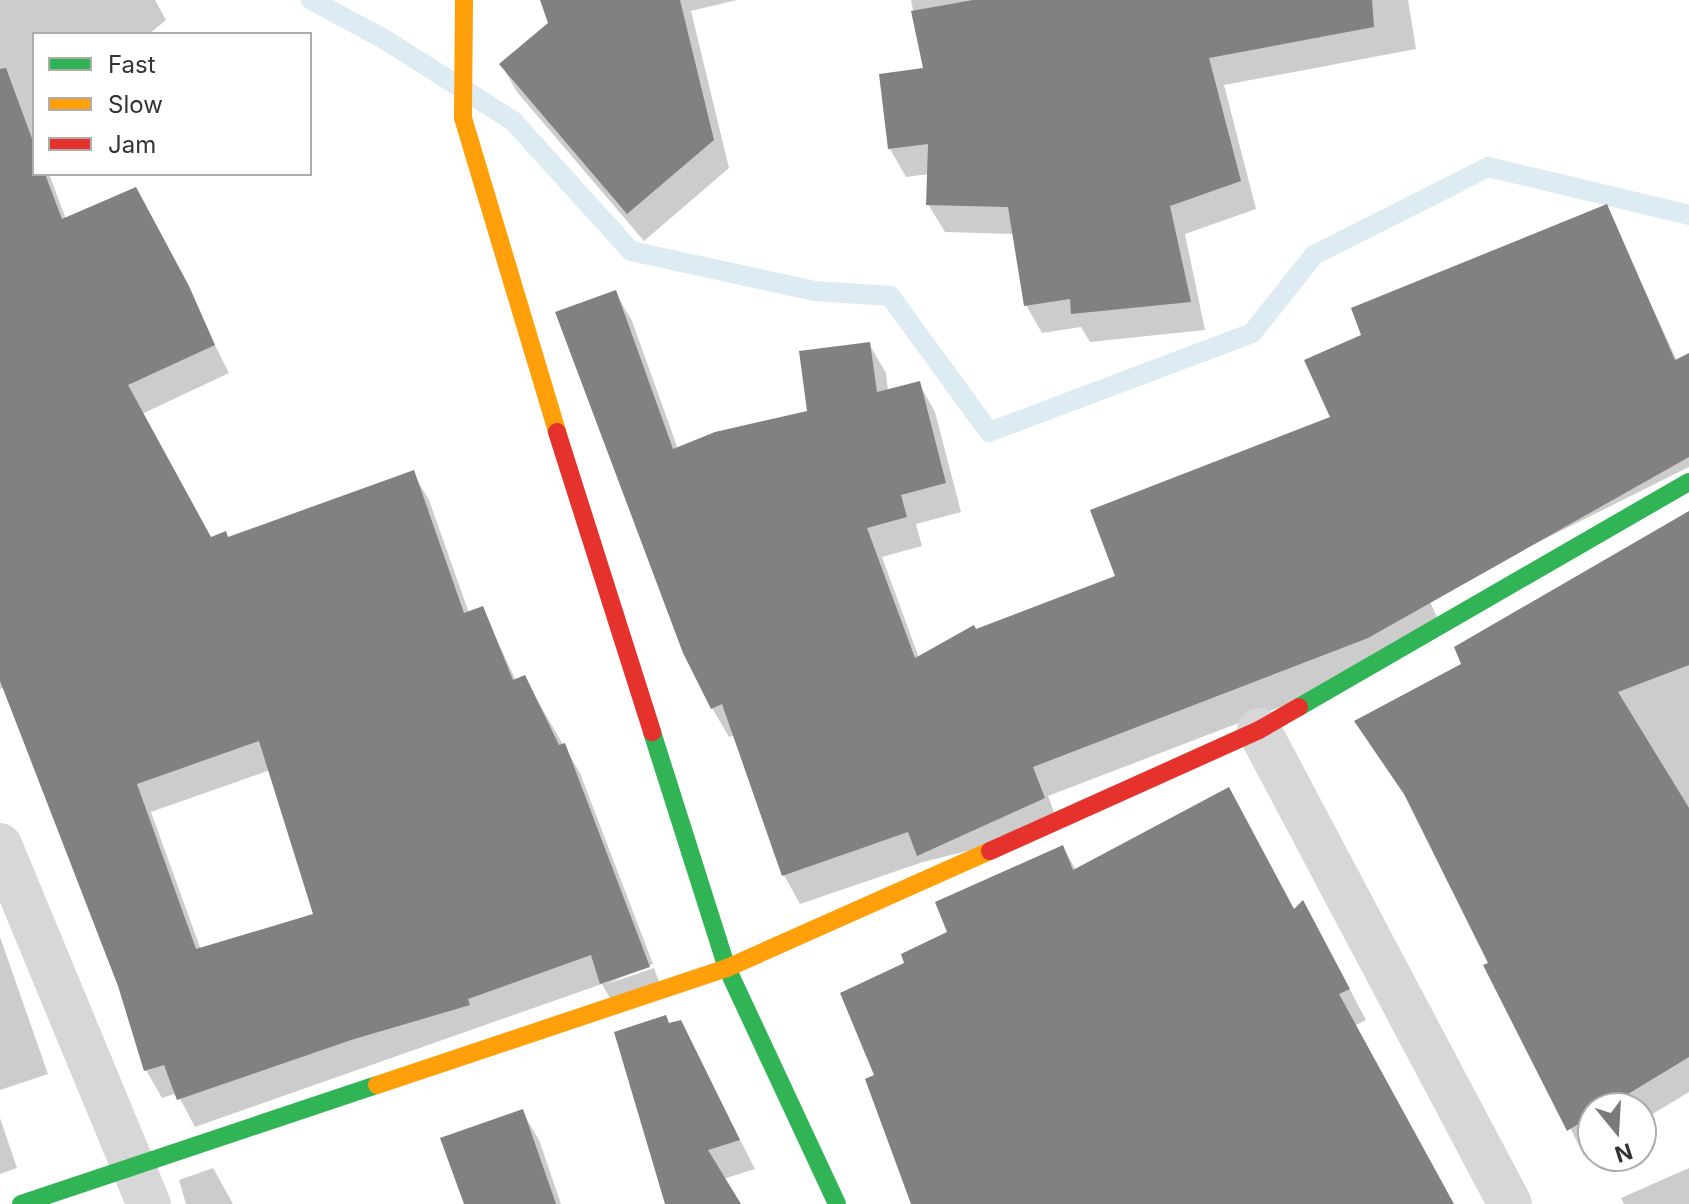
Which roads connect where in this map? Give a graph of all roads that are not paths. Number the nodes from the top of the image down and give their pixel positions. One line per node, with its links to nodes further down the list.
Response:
1 (464, 0): 5 (street)
2 (1689, 482): 3 (street)
3 (1259, 730): 5 (street); 9 (street)
4 (0, 845): 6 (street)
5 (727, 968): 6 (street); 8 (street)
6 (140, 1186): 7 (street)
7 (21, 1204)
8 (837, 1204)
9 (1510, 1204)

